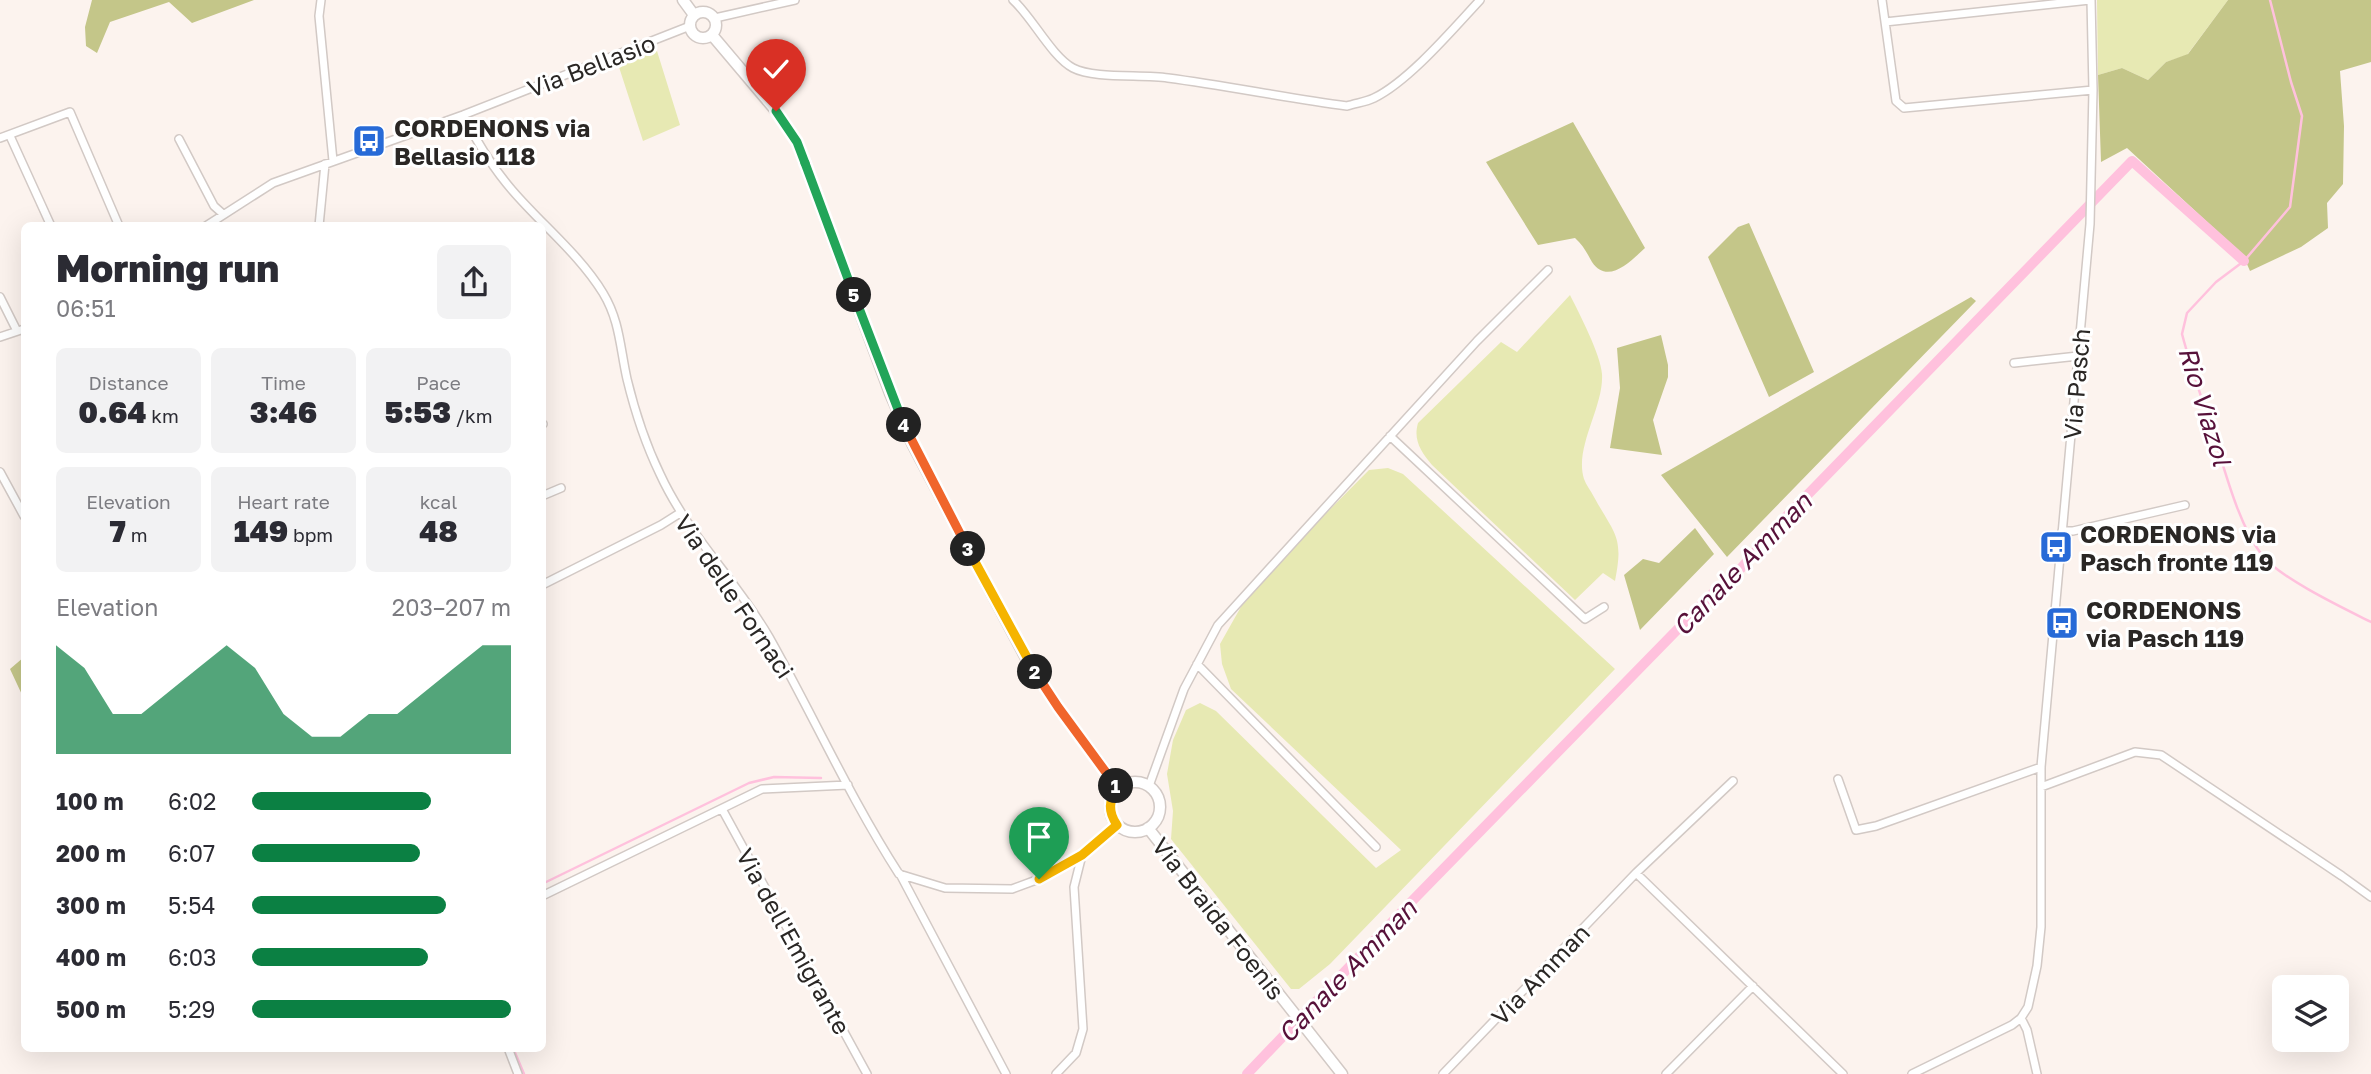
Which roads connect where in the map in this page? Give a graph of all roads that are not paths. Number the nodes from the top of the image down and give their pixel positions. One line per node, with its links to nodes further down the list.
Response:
1 (321, 0): 18 (street)
2 (683, 0): 8 (street)
3 (795, 0): 9 (street)
4 (1013, 0): 5 (street)
5 (1480, 0)
6 (1882, 0): 10 (street)
7 (2091, 0): 10 (street); 13 (street, Via Pasch)
8 (694, 15): 9 (street); 11 (street)
9 (715, 18): 12 (street)
10 (1885, 22): 13 (street)
11 (690, 26): 12 (street); 14 (street, Via Bellasio)
12 (712, 35): 50 (street)
13 (2093, 90): 31 (street, Via Pasch)
14 (463, 115): 18 (street, Via Bellasio); 25 (street, Via delle Fornaci)
15 (10, 136): 16 (street); 21 (street); 22 (street)
16 (0, 138)
17 (179, 139): 20 (street)
18 (333, 161): 19 (street, Via Bellasio)
19 (325, 164): 20 (street, Via Bellasio); 24 (street)
20 (223, 214): 23 (street, Via Bellasio)
21 (49, 222)
22 (117, 222)
23 (212, 222)
24 (319, 222)
25 (543, 222)
26 (546, 225): 39 (street, Via delle Fornaci)
27 (1548, 270): 33 (street)
28 (0, 296): 29 (street)
29 (21, 330): 30 (street)
30 (0, 337)
31 (2078, 356): 32 (street); 40 (street, Via Pasch)
32 (2014, 363)
33 (1390, 436): 42 (street); 43 (street)
34 (0, 472): 38 (street)
35 (561, 488): 36 (street)
36 (546, 494)
37 (2185, 505): 40 (street)
38 (21, 510)
39 (680, 513): 41 (street); 47 (street, Via delle Fornaci)
40 (2062, 531): 44 (street, Via Pasch)
41 (546, 583)
42 (1604, 607)
43 (1197, 664): 48 (street); 54 (street)
44 (2041, 767): 45 (street); 49 (street, Via Pasch)
45 (1838, 779)
46 (1733, 781): 56 (street, Via Amman)
47 (848, 785): 51 (street); 57 (street, Via delle Fornaci)
48 (1149, 786): 50 (street); 53 (street, Via Braida Foenis)
49 (2041, 787): 59 (street); 61 (street, Via Pasch)
50 (1118, 788): 52 (street)
51 (722, 809): 58 (street); 64 (street, Via dell'Emigrante)
52 (1117, 825): 53 (street, Via Braida Foenis); 55 (street)
53 (1148, 828): 67 (street, Via Braida Foenis)
54 (1376, 847)
55 (1082, 855): 57 (street); 66 (street)
56 (1636, 873): 60 (street); 68 (street, Via Amman)
57 (899, 874): 65 (street, Via delle Fornaci)
58 (546, 894)
59 (2371, 897)
60 (1753, 986): 69 (street); 70 (street)
61 (2021, 1018): 71 (street); 72 (street)
62 (510, 1052): 63 (street)
63 (518, 1074)
64 (867, 1074)
65 (1006, 1074)
66 (1056, 1074)
67 (1342, 1074)
68 (1443, 1074)
69 (1666, 1074)
70 (1843, 1074)
71 (1912, 1074)
72 (2037, 1074)

